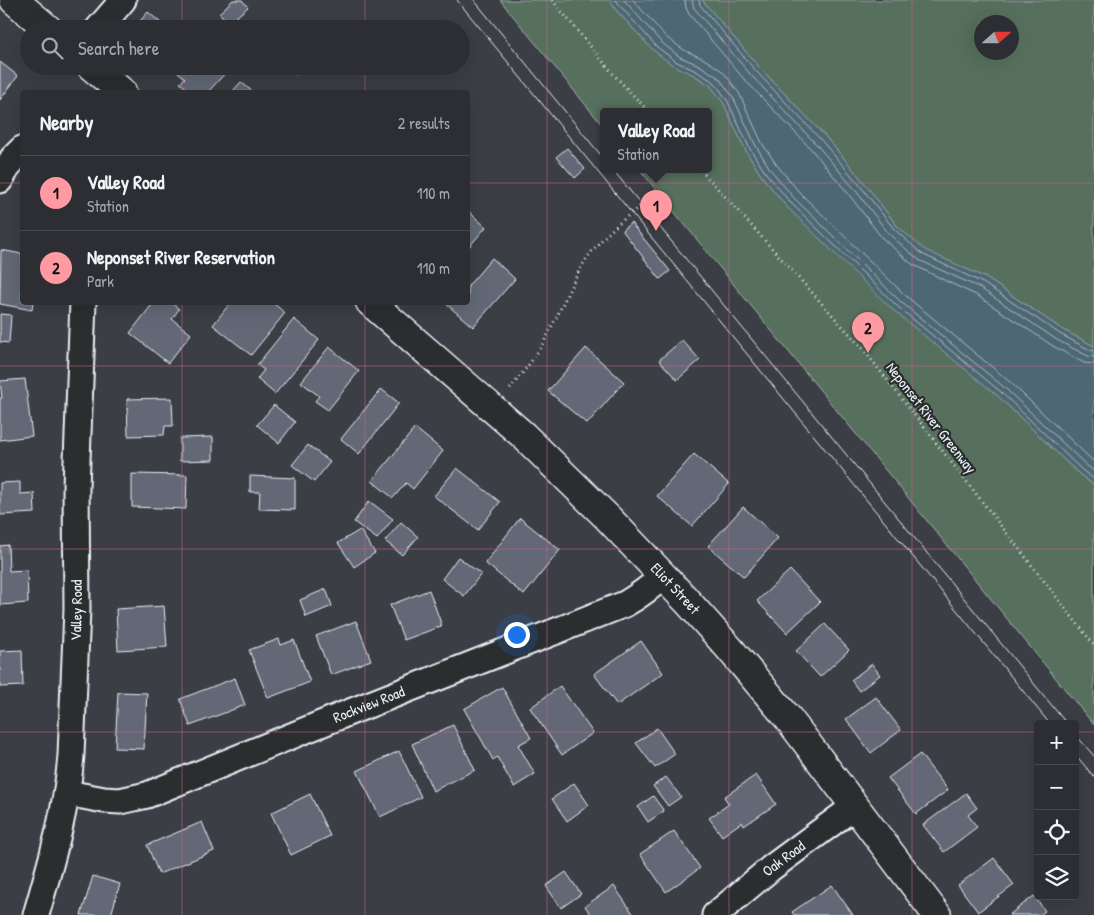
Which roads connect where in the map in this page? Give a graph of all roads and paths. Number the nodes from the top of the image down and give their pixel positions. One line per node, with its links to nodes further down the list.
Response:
1 (14, 0): 4 (street)
2 (123, 0): 5 (street)
3 (552, 0): 6 (path)
4 (37, 20)
5 (106, 20)
6 (644, 108)
7 (20, 151): 9 (street)
8 (703, 173): 15 (path, Neponset River Greenway)
9 (0, 180)
10 (646, 201): 13 (path)
11 (83, 305): 16 (street, Valley Road)
12 (373, 305): 13 (street, Eliot Street)
13 (493, 409): 14 (street, Eliot Street)
14 (662, 576): 16 (street, Rockview Road); 17 (street, Eliot Street)
15 (1094, 645)
16 (67, 793): 18 (street, Valley Road)
17 (855, 806): 19 (street, Oak Road); 20 (street, Eliot Street)
18 (36, 915)
19 (714, 915)
20 (937, 915)

